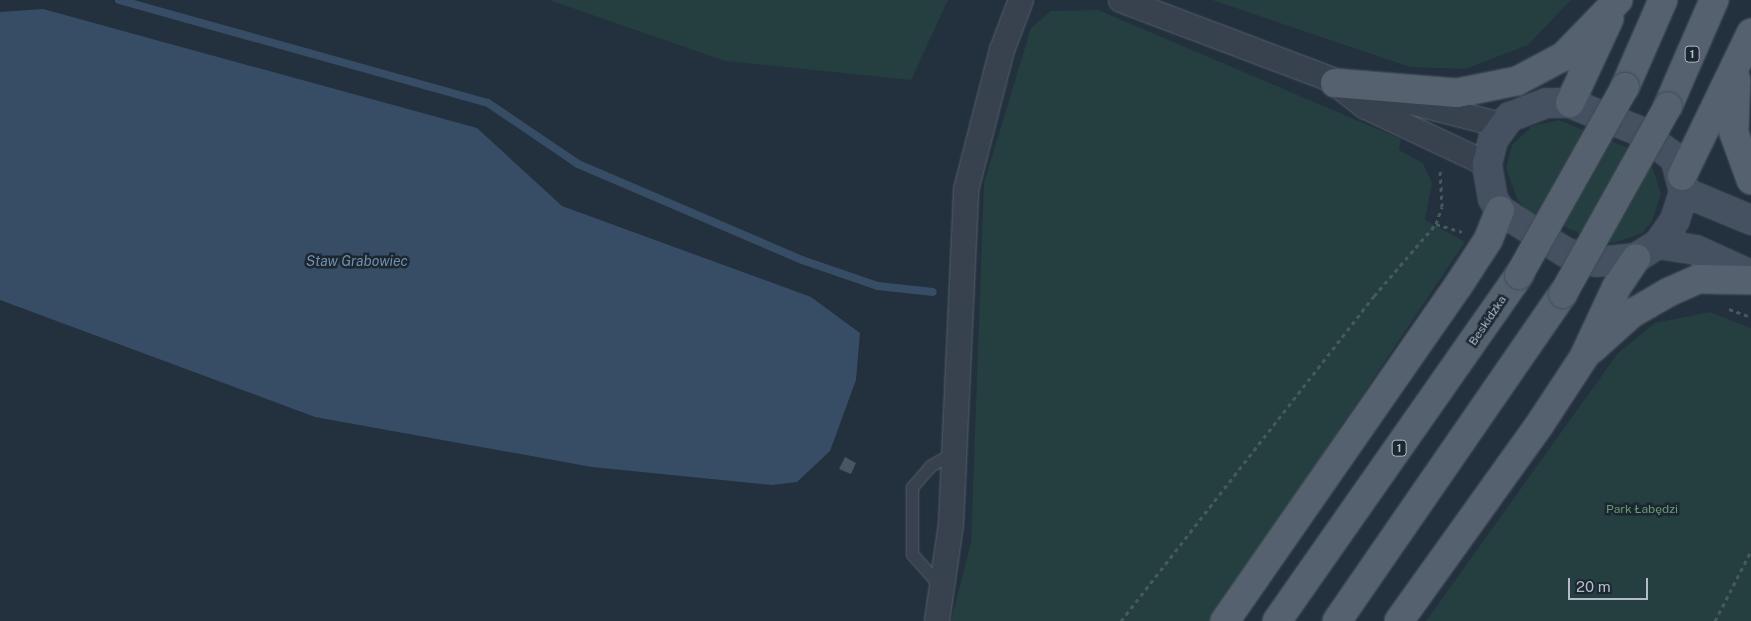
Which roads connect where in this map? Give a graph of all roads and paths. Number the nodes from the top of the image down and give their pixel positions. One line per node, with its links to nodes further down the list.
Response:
1 (1022, 0): 22 (street)
2 (1121, 0): 7 (street)
3 (1618, 0): 7 (main road); 8 (main road)
4 (1663, 0): 28 (main road, Beskidzka / 1, bridge)
5 (1714, 0): 29 (main road, 1, bridge)
6 (1747, 44): 12 (main road); 13 (main road)
7 (1335, 83): 9 (street); 10 (street)
8 (1570, 103): 9 (street); 13 (street)
9 (1501, 125): 10 (street)
10 (1487, 164): 14 (street)
11 (1439, 166): 26 (path)
12 (1751, 180)
13 (1683, 184): 15 (street); 16 (street)
14 (1500, 210): 16 (street); 27 (main road)
15 (1751, 220)
16 (1647, 251): 17 (street); 21 (main road)
17 (1751, 275)
18 (1751, 280): 21 (main road)
19 (1720, 305): 20 (path)
20 (1751, 318)
21 (1584, 357): 30 (main road)
22 (954, 452): 24 (street); 24 (lane)
23 (1751, 551): 31 (path)
24 (942, 588): 25 (street)
25 (937, 621)
26 (1121, 621)
27 (1225, 621)
28 (1277, 621)
29 (1337, 621)
30 (1399, 621)
31 (1715, 621)

